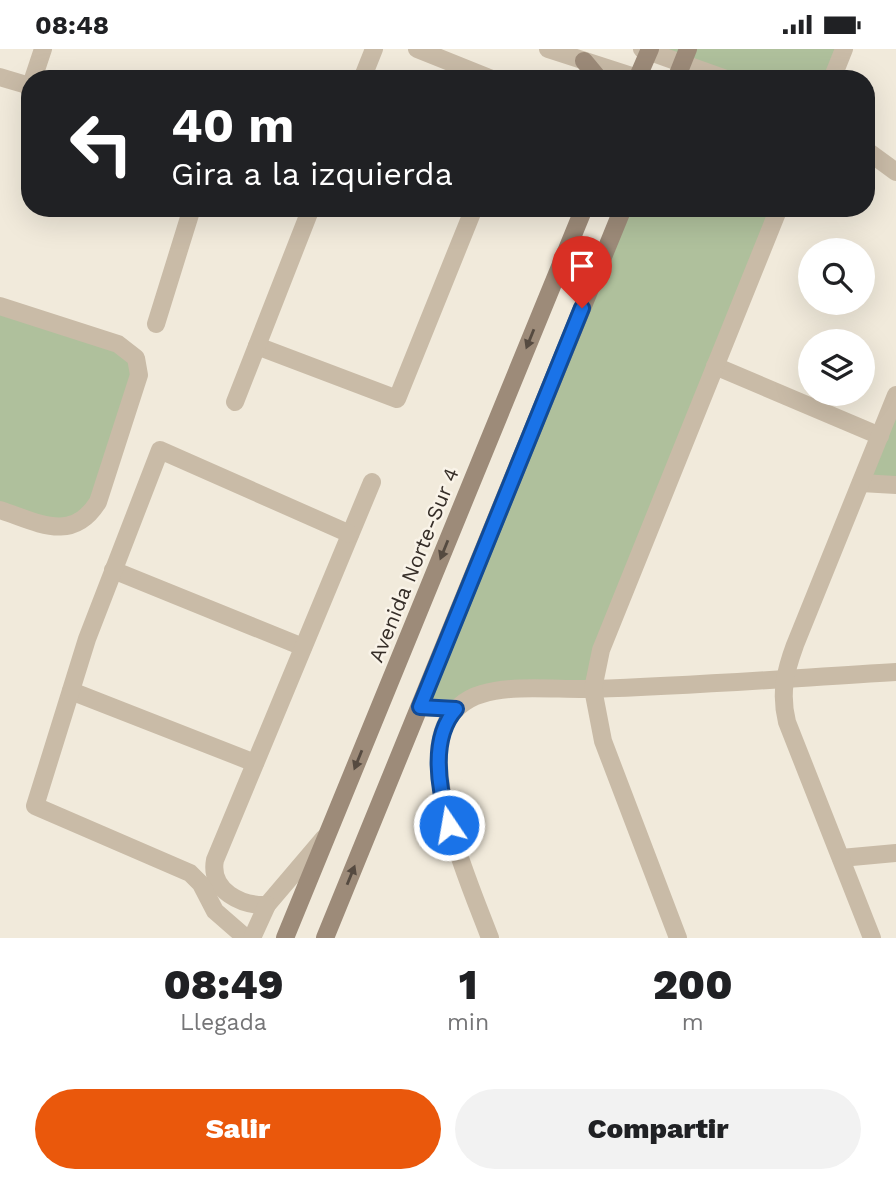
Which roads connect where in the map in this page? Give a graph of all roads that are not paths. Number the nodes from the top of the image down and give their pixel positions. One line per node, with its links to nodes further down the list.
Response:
1 (43, 49): 9 (street)
2 (374, 49): 10 (street)
3 (417, 49): 11 (street)
4 (548, 49): 7 (street)
5 (844, 49): 16 (street)
6 (647, 50): 8 (street); 14 (main road)
7 (584, 61): 12 (main road); 13 (street)
8 (682, 63): 15 (street)
9 (36, 70)
10 (366, 70)
11 (470, 70)
12 (592, 70)
13 (613, 70)
14 (641, 70)
15 (701, 70)
16 (836, 70)
17 (0, 77): 18 (street)
18 (21, 83)
19 (875, 157): 20 (street)
20 (896, 172)
21 (189, 217): 28 (street)
22 (307, 217): 29 (street)
23 (470, 217): 29 (street)
24 (580, 217): 48 (main road, Avenida Norte-Sur 4, one-way to 48)
25 (619, 217): 45 (main road)
26 (775, 217): 30 (street)
27 (0, 306): 37 (street)
28 (156, 324)
29 (257, 346): 32 (street)
30 (715, 366): 33 (street); 43 (street)
31 (896, 395): 33 (street)
32 (235, 403)
33 (880, 436): 35 (street)
34 (372, 482): 38 (street)
35 (861, 483): 36 (street); 42 (street)
36 (896, 485)
37 (0, 510)
38 (351, 534): 39 (street); 40 (street)
39 (113, 570): 40 (street); 44 (street)
40 (303, 647): 47 (street)
41 (896, 672): 42 (street)
42 (784, 678): 43 (street); 50 (street)
43 (593, 689): 46 (street); 59 (street)
44 (71, 691): 47 (street); 53 (street)
45 (420, 707): 46 (street); 57 (main road, one-way to 45)
46 (456, 709): 58 (street)
47 (255, 763): 51 (street)
48 (328, 832): 52 (street); 56 (main road, Avenida Norte-Sur 4)
49 (896, 853): 50 (street)
50 (841, 858): 60 (street)
51 (225, 893): 52 (street); 53 (street)
52 (267, 905): 55 (street)
53 (215, 911): 54 (street)
54 (246, 938)
55 (252, 938)
56 (285, 938)
57 (325, 938)
58 (490, 938)
59 (678, 938)
60 (872, 938)

